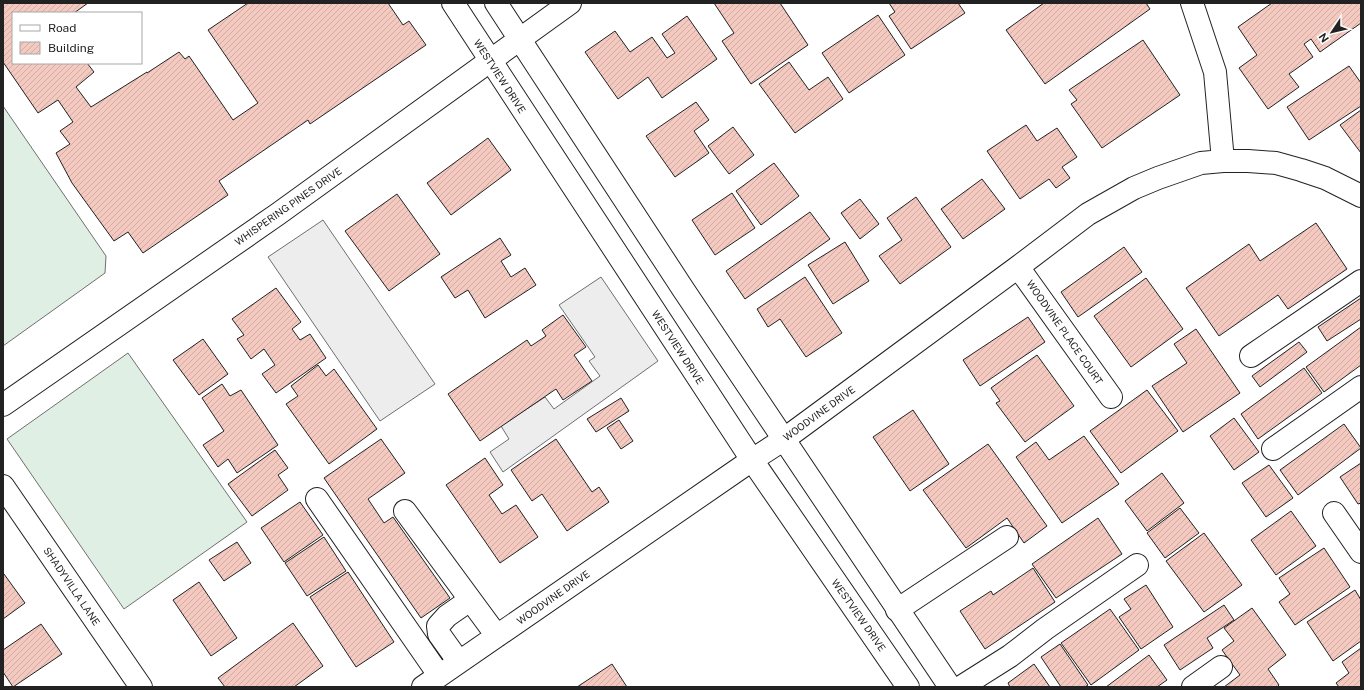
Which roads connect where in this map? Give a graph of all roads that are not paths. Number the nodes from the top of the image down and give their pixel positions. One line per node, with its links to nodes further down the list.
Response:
1 (453, 3): 6 (street, WESTVIEW DRIVE)
2 (496, 3): 5 (street)
3 (570, 3): 5 (street, WHISPERING PINES DRIVE)
4 (1193, 3): 7 (street)
5 (520, 38): 6 (street, WHISPERING PINES DRIVE); 15 (street)
6 (490, 60): 14 (street, WHISPERING PINES DRIVE); 17 (street, WESTVIEW DRIVE)
7 (1224, 161): 8 (street, WOODVINE DRIVE); 9 (street, WOODVINE DRIVE)
8 (1361, 196)
9 (1018, 267): 13 (street, WOODVINE PLACE COURT); 15 (street, WOODVINE DRIVE)
10 (1361, 282): 11 (street)
11 (1251, 356)
12 (1361, 387): 16 (street)
13 (1111, 397)
14 (3, 405)
15 (783, 440): 17 (street, WOODVINE DRIVE); 26 (street)
16 (1273, 450)
17 (752, 460): 27 (street, WOODVINE DRIVE); 32 (street, WESTVIEW DRIVE)
18 (3, 486): 31 (street, SHADYVILLA LANE)
19 (317, 499): 30 (street)
20 (405, 511): 25 (street)
21 (1334, 513): 23 (street)
22 (1007, 537): 26 (street)
23 (1359, 544)
24 (1137, 566): 34 (street)
25 (470, 600): 27 (street); 28 (street)
26 (897, 610): 33 (street)
27 (497, 636): 28 (street, WOODVINE DRIVE)
28 (459, 662): 30 (street, WOODVINE DRIVE)
29 (1221, 667): 35 (street)
30 (431, 681)
31 (141, 687)
32 (908, 687)
33 (950, 687)
34 (961, 687)
35 (1193, 687)

